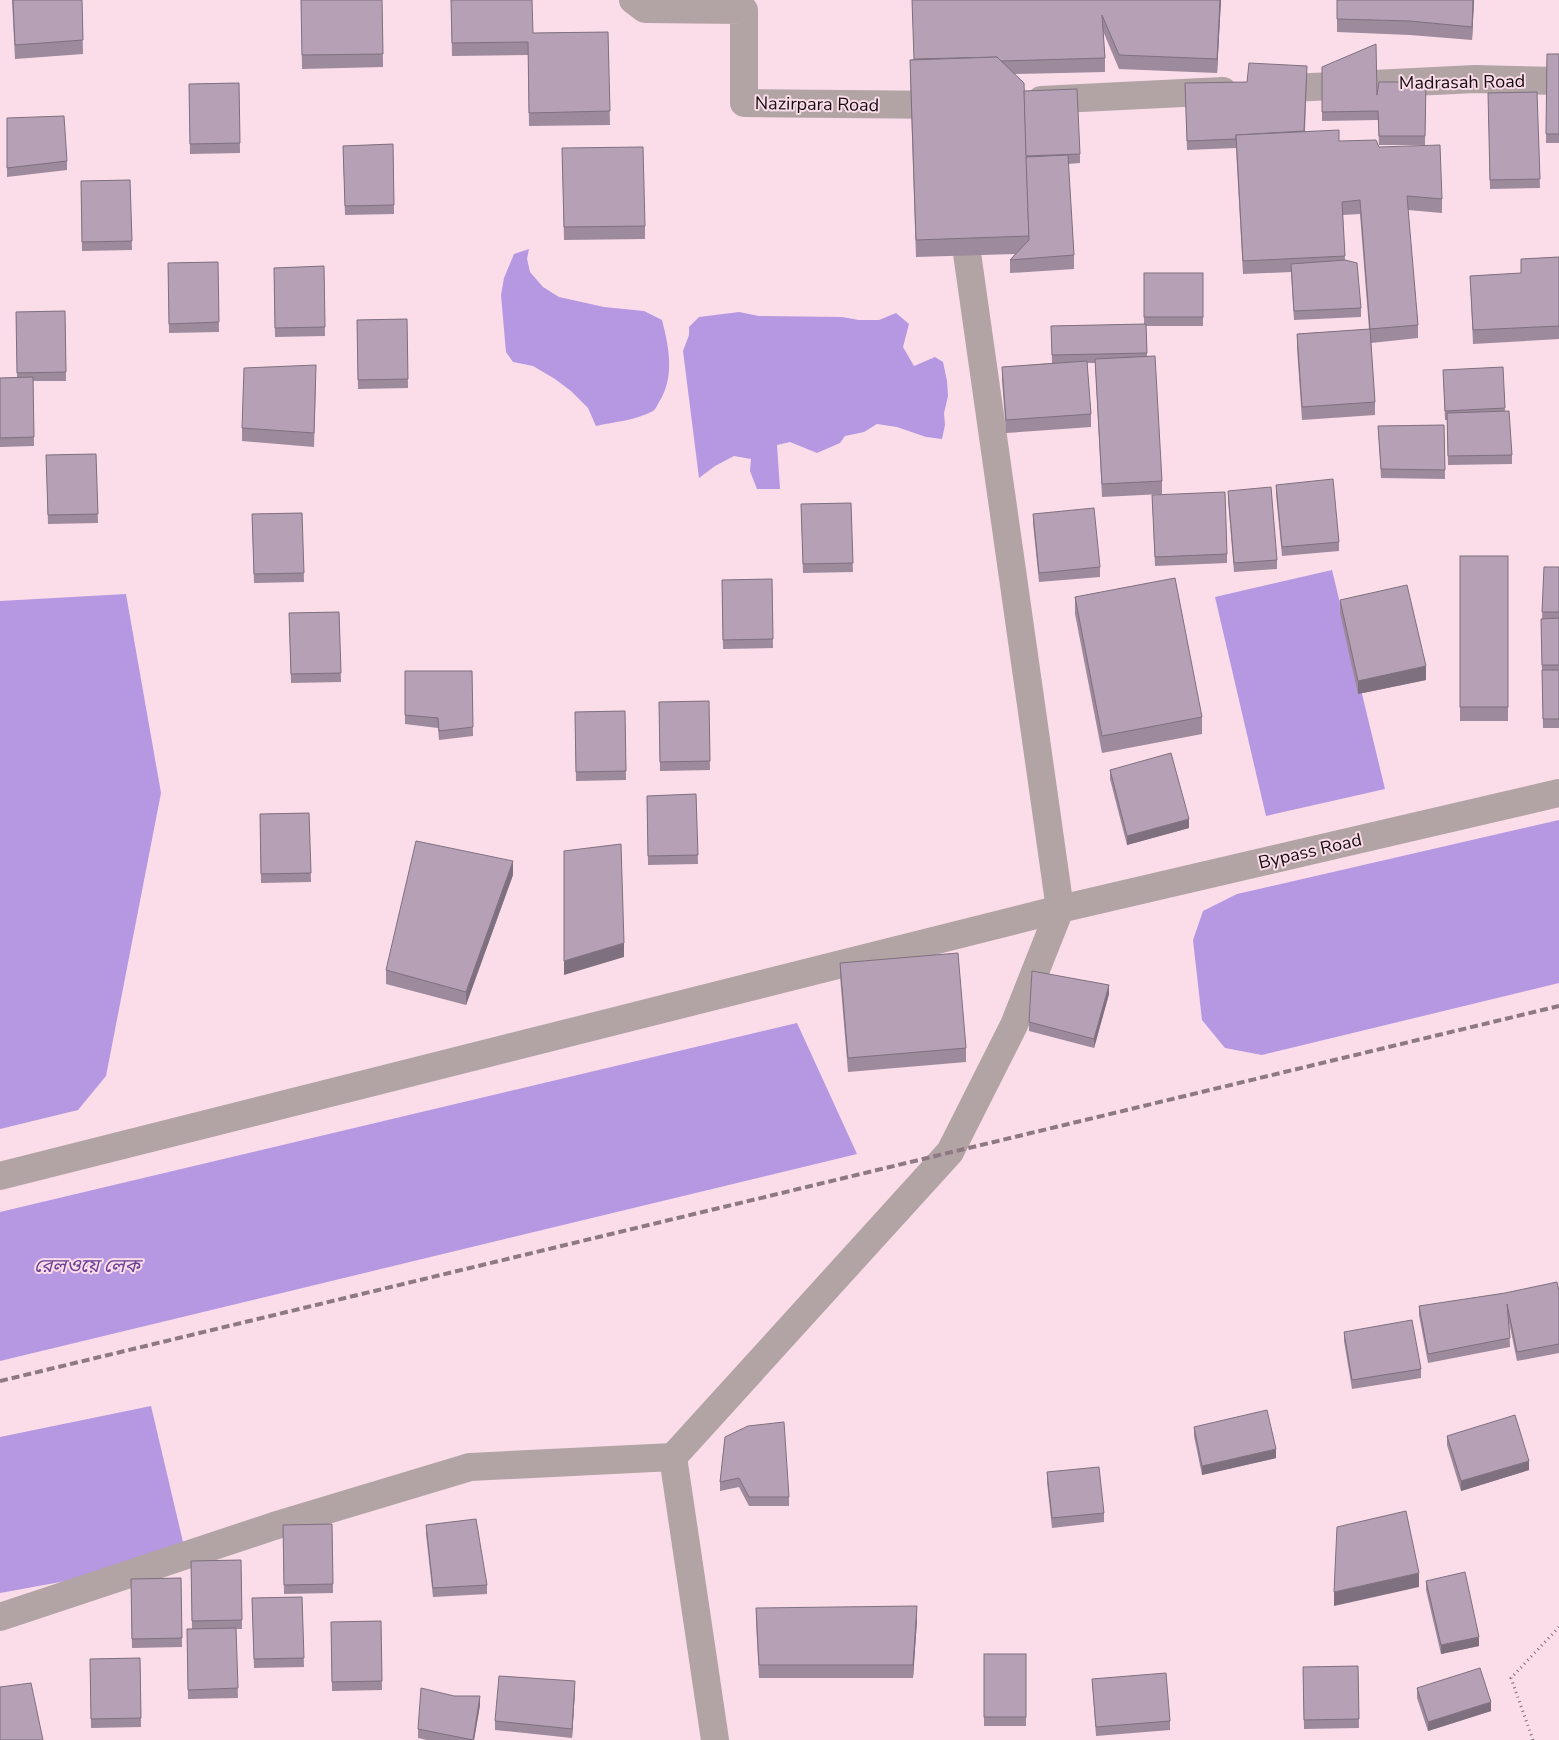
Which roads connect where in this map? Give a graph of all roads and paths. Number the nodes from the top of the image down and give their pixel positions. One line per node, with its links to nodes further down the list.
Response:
1 (634, 0): 6 (street, Nazirpara Road)
2 (942, 76): 6 (street)
3 (1559, 81): 4 (street, Madrasah Road)
4 (1014, 102)
5 (975, 104): 6 (street)
6 (947, 115)
7 (958, 193): 9 (street)
8 (1559, 793): 9 (street, Bypass Road)
9 (1060, 909): 10 (street, Bypass Road); 11 (street)
10 (0, 1176)
11 (672, 1457): 12 (street); 14 (street)
12 (0, 1617)
13 (1559, 1626): 15 (path)
14 (715, 1740)
15 (1533, 1740)

